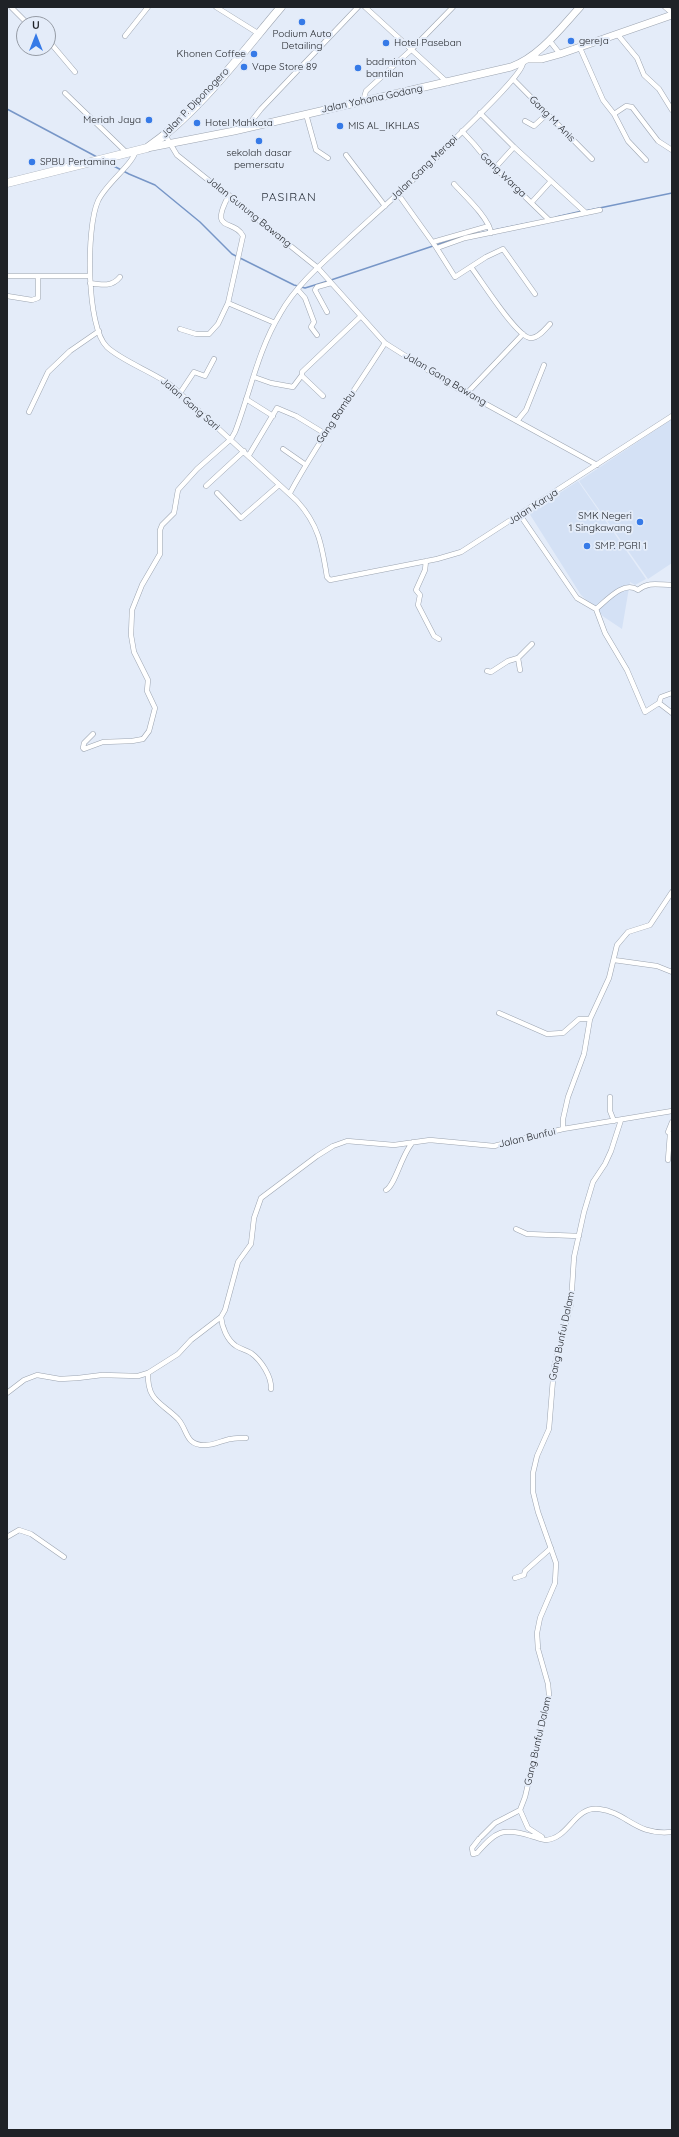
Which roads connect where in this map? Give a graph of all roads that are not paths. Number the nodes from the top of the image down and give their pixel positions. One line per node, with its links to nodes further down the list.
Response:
1 (10, 7): 12 (street)
2 (148, 7): 15 (street)
3 (216, 7): 13 (street)
4 (277, 7): 13 (main road, Jalan P. Diponogero)
5 (281, 7): 28 (main road, Jalan P. Diponogero)
6 (358, 7): 34 (street)
7 (366, 7): 19 (street)
8 (453, 7): 19 (street)
9 (580, 7): 16 (main road, Jalan Yohana Godang)
10 (665, 7): 11 (street)
11 (672, 14): 14 (main road)
12 (20, 16)
13 (256, 32): 28 (main road, Jalan P. Diponogero)
14 (618, 35): 17 (main road); 27 (street)
15 (125, 36)
16 (549, 40): 20 (street); 21 (main road, Jalan Yohana Godang)
17 (580, 48): 20 (main road); 32 (street)
18 (56, 49): 22 (street)
19 (411, 50): 24 (street); 26 (street)
20 (560, 54): 21 (main road)
21 (526, 61): 23 (street, Jalan Gang Merapi); 24 (main road, Jalan Yohana Godang)
22 (76, 72)
23 (513, 79): 29 (street, Jalan Gang Merapi); 31 (street, Gang M. Anis)
24 (448, 83): 26 (main road, Jalan Yohana Godang)
25 (65, 93): 41 (street)
26 (363, 101): 30 (main road, Jalan Yohana Godang)
27 (672, 110)
28 (185, 113): 36 (main road, Jalan P. Diponogero); 39 (main road, Jalan P. Diponogero)
29 (480, 113): 35 (street, Jalan Gang Merapi); 38 (street)
30 (306, 114): 34 (main road, Jalan Yohana Godang); 43 (street)
31 (547, 114): 33 (street); 44 (street, Gang M. Anis)
32 (614, 114): 40 (street); 45 (street)
33 (525, 121)
34 (246, 128): 37 (main road, Jalan Yohana Godang)
35 (462, 131): 46 (street, Gang Warga); 50 (street, Jalan Gang Merapi)
36 (165, 135): 37 (street, Jalan Gunung Bawang); 39 (main road, Jalan P. Diponogero)
37 (170, 145): 39 (main road, Jalan Yohana Godang); 51 (street, Jalan Gunung Bawang)
38 (514, 147): 46 (street); 47 (street)
39 (141, 148): 41 (main road); 62 (street, Jalan Gang Sari)
40 (672, 150)
41 (127, 153): 48 (main road)
42 (346, 156): 53 (street)
43 (328, 158)
44 (592, 159)
45 (646, 160)
46 (495, 168): 52 (street, Gang Warga)
47 (551, 181): 52 (street); 55 (street)
48 (7, 183)
49 (454, 184): 57 (street)
50 (398, 194): 53 (street, Jalan Gang Merapi); 58 (street)
51 (229, 195): 60 (street, Jalan Gunung Bawang); 70 (street)
52 (532, 202): 56 (street, Gang Warga)
53 (385, 206): 60 (street, Jalan Gang Merapi)
54 (600, 210): 55 (street)
55 (585, 211): 56 (street)
56 (548, 219): 57 (street)
57 (490, 229): 58 (street); 58 (street)
58 (435, 245): 59 (street)
59 (471, 267): 68 (street); 77 (street)
60 (318, 268): 65 (street, Jalan Gunung Bawang); 67 (street, Jalan Gang Merapi)
61 (7, 276): 63 (street)
62 (90, 276): 63 (street); 66 (street, Jalan Gang Sari)
63 (38, 277): 69 (street)
64 (120, 277): 66 (street)
65 (330, 281): 71 (street); 72 (street, Jalan Gang Bawang)
66 (90, 283): 76 (street, Jalan Gang Sari)
67 (299, 289): 73 (street); 78 (street)
68 (535, 294)
69 (7, 296)
70 (228, 303): 73 (street); 75 (street)
71 (327, 312)
72 (360, 317): 79 (street, Jalan Gang Bawang); 82 (street)
73 (275, 323): 83 (street)
74 (550, 324): 77 (street)
75 (180, 329)
76 (99, 331): 84 (street, Jalan Gang Sari); 88 (street)
77 (523, 334): 85 (street)
78 (317, 336)
79 (385, 343): 85 (street, Jalan Gang Bawang); 92 (street, Gang Bambu)
80 (214, 359): 84 (street)
81 (544, 365): 91 (street)
82 (302, 375): 83 (street); 86 (street)
83 (254, 377): 87 (street)
84 (180, 393): 93 (street, Jalan Gang Sari)
85 (467, 393): 91 (street, Jalan Gang Bawang)
86 (322, 396)
87 (246, 399): 89 (street); 93 (street)
88 (29, 412)
89 (273, 416): 92 (street); 96 (street)
90 (672, 416): 98 (street, Jalan Karya)
91 (517, 421): 98 (street, Jalan Gang Bawang)
92 (324, 433): 97 (street, Gang Bambu)
93 (231, 439): 95 (street, Jalan Gang Sari); 116 (street)
94 (283, 449): 97 (street)
95 (244, 451): 96 (street, Jalan Gang Sari); 100 (street)
96 (249, 455): 99 (street, Jalan Gang Sari)
97 (306, 465): 102 (street, Gang Bambu)
98 (597, 465): 103 (street, Jalan Karya)
99 (279, 485): 101 (street); 102 (street, Jalan Gang Sari)
100 (206, 486)
101 (217, 493)
102 (290, 493): 105 (street, Jalan Gang Sari)
103 (520, 515): 104 (street, Jalan Karya); 107 (street)
104 (426, 561): 105 (street, Jalan Karya); 108 (street)
105 (382, 570)
106 (672, 585): 107 (street)
107 (596, 609): 114 (street)
108 (439, 639)
109 (532, 644): 110 (street)
110 (518, 658): 111 (street); 112 (street)
111 (520, 670)
112 (487, 671)
113 (672, 693): 114 (street)
114 (659, 703): 115 (street)
115 (672, 713)
116 (93, 734)
117 (672, 892): 118 (street)
118 (614, 960): 119 (street); 121 (street)
119 (672, 972)
120 (499, 1013): 121 (street)
121 (590, 1019): 127 (street)
122 (610, 1097): 125 (street)
123 (672, 1111): 124 (street, Jalan Bunfui)
124 (621, 1120): 125 (street, Jalan Bunfui); 133 (street, Gang Bunfui Dalam)
125 (614, 1121): 127 (street, Jalan Bunfui)
126 (672, 1122): 128 (street)
127 (563, 1129): 129 (street, Jalan Bunfui)
128 (671, 1135): 130 (street)
129 (413, 1142): 131 (street); 134 (street, Jalan Bunfui)
130 (668, 1160)
131 (386, 1190)
132 (516, 1229): 133 (street)
133 (579, 1236): 140 (street, Gang Bunfui Dalam)
134 (221, 1317): 135 (street); 136 (street)
135 (148, 1373): 137 (street); 138 (street)
136 (271, 1389)
137 (7, 1393)
138 (246, 1438)
139 (7, 1537): 141 (street)
140 (551, 1548): 142 (street); 143 (street, Gang Bunfui Dalam)
141 (64, 1557)
142 (515, 1578)
143 (520, 1810): 145 (street); 145 (street)
144 (672, 1832): 145 (street)
145 (546, 1840)

